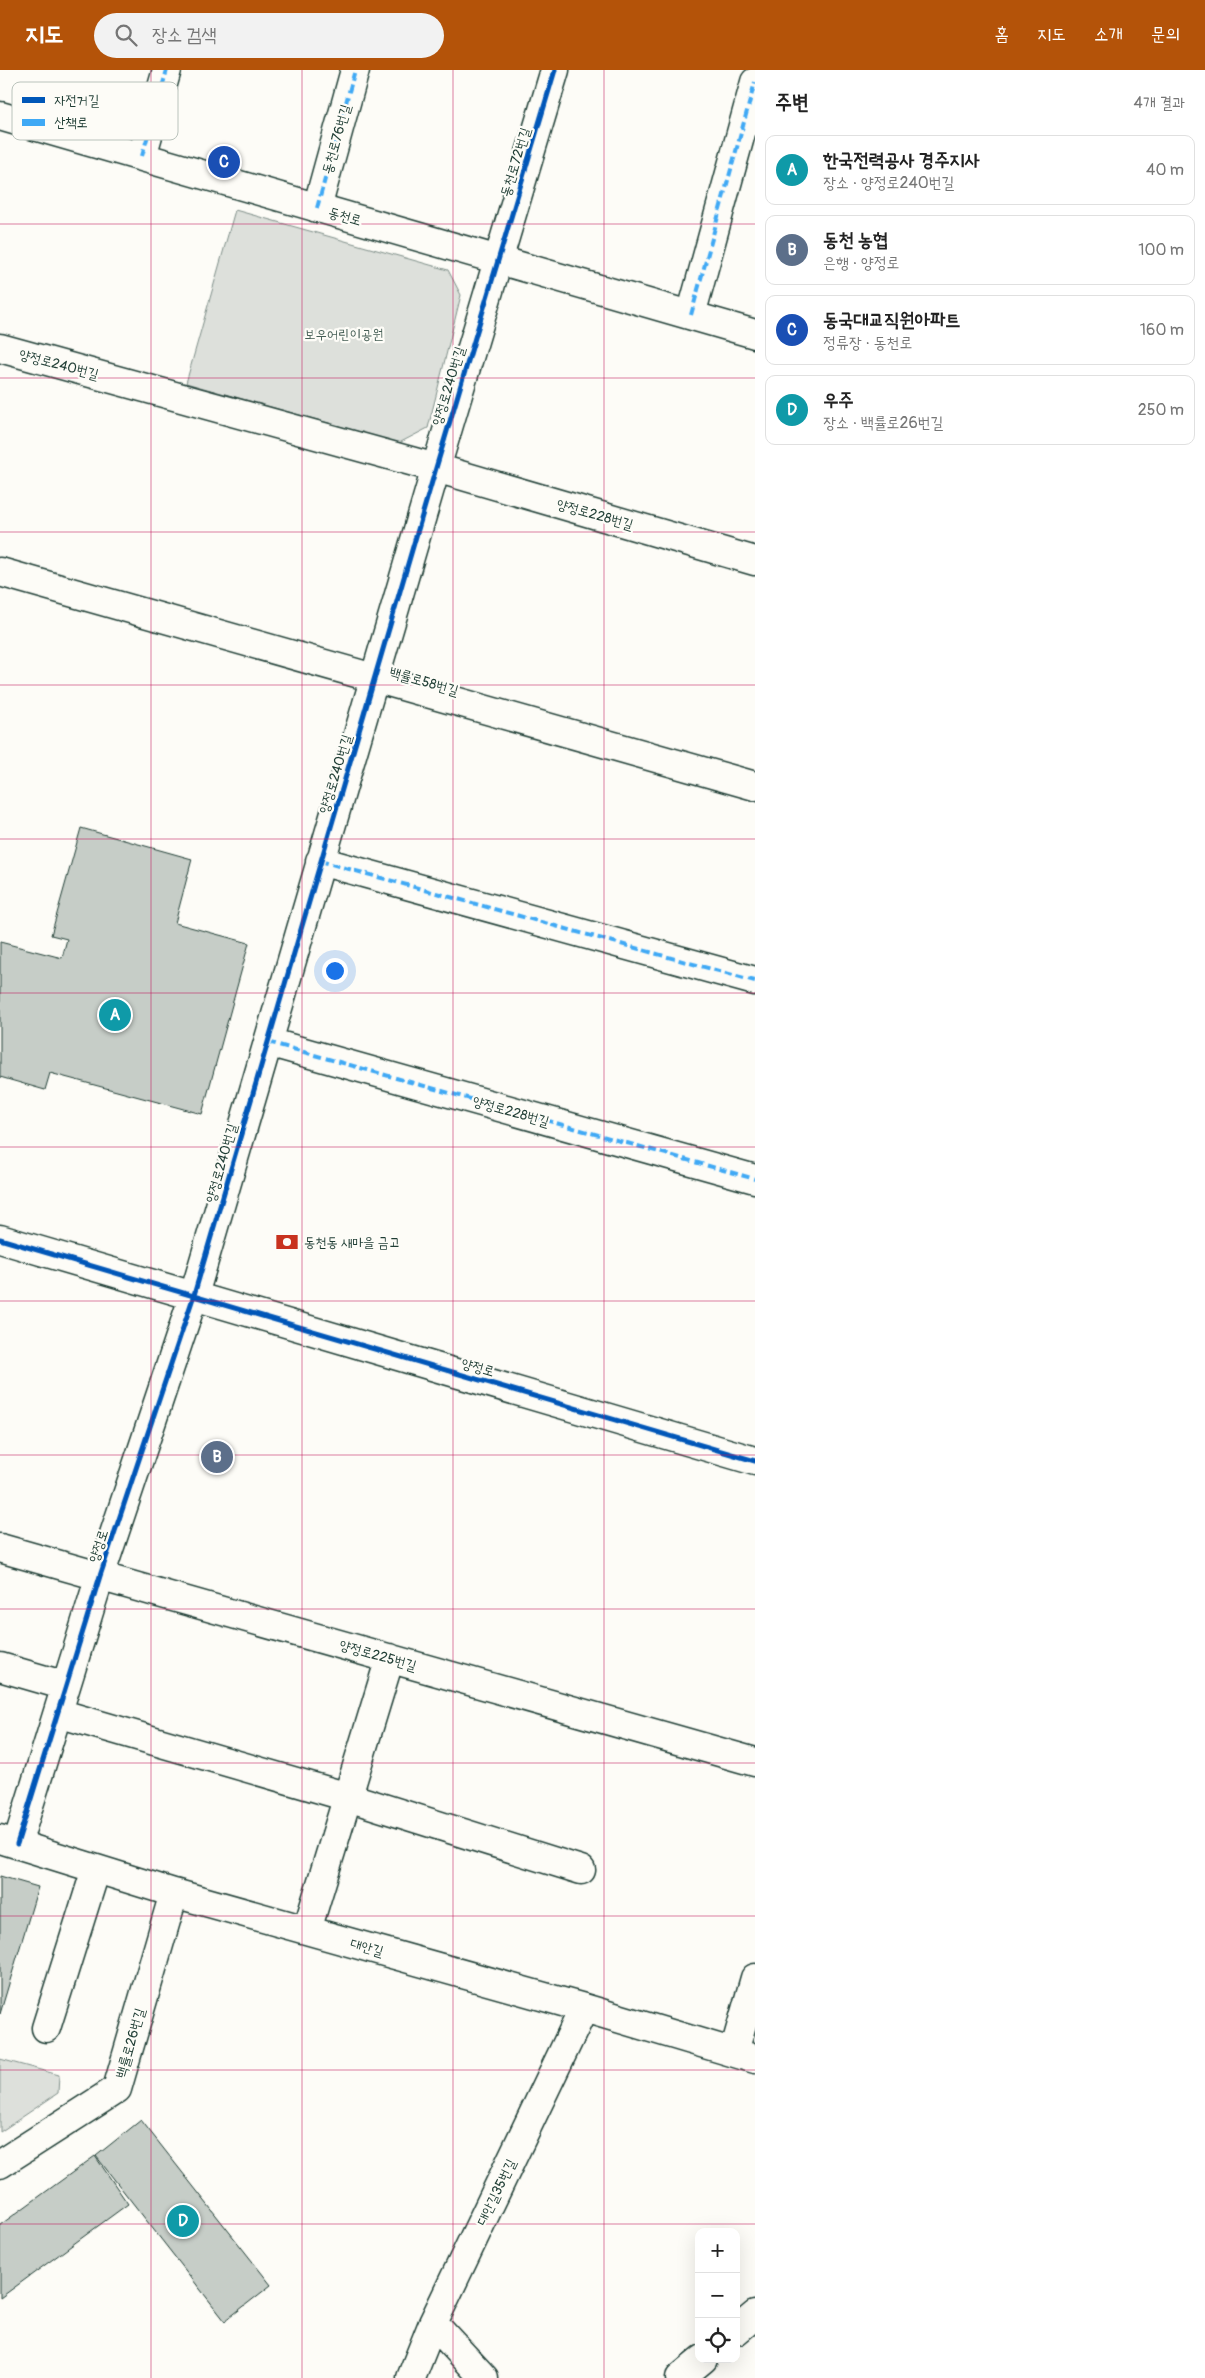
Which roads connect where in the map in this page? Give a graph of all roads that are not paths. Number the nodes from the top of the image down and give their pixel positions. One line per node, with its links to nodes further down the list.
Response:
1 (356, 70): 7 (street, 동천로76번길)
2 (555, 70): 8 (street, 동천로72번길)
3 (755, 82): 9 (street)
4 (85, 140): 6 (street, 동천로)
5 (147, 140): 6 (street)
6 (142, 156): 7 (street, 동천로)
7 (317, 208): 8 (street, 동천로)
8 (498, 260): 9 (street, 동천로); 12 (street, 양정로240번길)
9 (691, 315): 10 (street, 동천로)
10 (755, 334)
11 (0, 348): 12 (street, 양정로240번길)
12 (436, 468): 13 (street, 양정로228번길); 15 (street, 양정로240번길)
13 (755, 561)
14 (0, 572): 15 (street, 백률로58번길)
15 (375, 679): 16 (street, 백률로58번길); 17 (street, 양정로240번길)
16 (755, 786)
17 (320, 861): 18 (street); 19 (street, 양정로240번길)
18 (755, 981)
19 (268, 1042): 20 (street, 양정로228번길); 22 (street, 양정로240번길)
20 (755, 1179)
21 (0, 1240): 22 (street, 양정로)
22 (194, 1295): 23 (street, 양정로); 25 (street, 양정로)
23 (755, 1461)
24 (0, 1548): 25 (street, 양정로225번길)
25 (100, 1576): 26 (street, 양정로225번길); 28 (street, 양정로)
26 (390, 1658): 30 (street, 양정로225번길); 31 (street)
27 (0, 1667): 28 (street)
28 (66, 1686): 29 (street, 양정로)
29 (58, 1713): 31 (street); 32 (street, 양정로)
30 (755, 1762)
31 (348, 1797): 34 (street); 36 (street)
32 (9, 1842): 33 (street, 대안길)
33 (96, 1869): 35 (street, 대안길); 39 (street)
34 (581, 1870)
35 (174, 1893): 36 (street, 대안길); 41 (street, 백률로26번길)
36 (307, 1930): 38 (street, 대안길)
37 (755, 1978): 40 (street, 대안길)
38 (584, 2008): 40 (street, 대안길); 43 (street, 대안길35번길)
39 (46, 2028)
40 (745, 2056)
41 (0, 2164)
42 (755, 2315): 44 (street)
43 (434, 2323): 46 (street, 대안길35번길); 47 (street)
44 (740, 2328)
45 (697, 2363): 48 (street)
46 (411, 2378)
47 (484, 2378)
48 (680, 2378)

